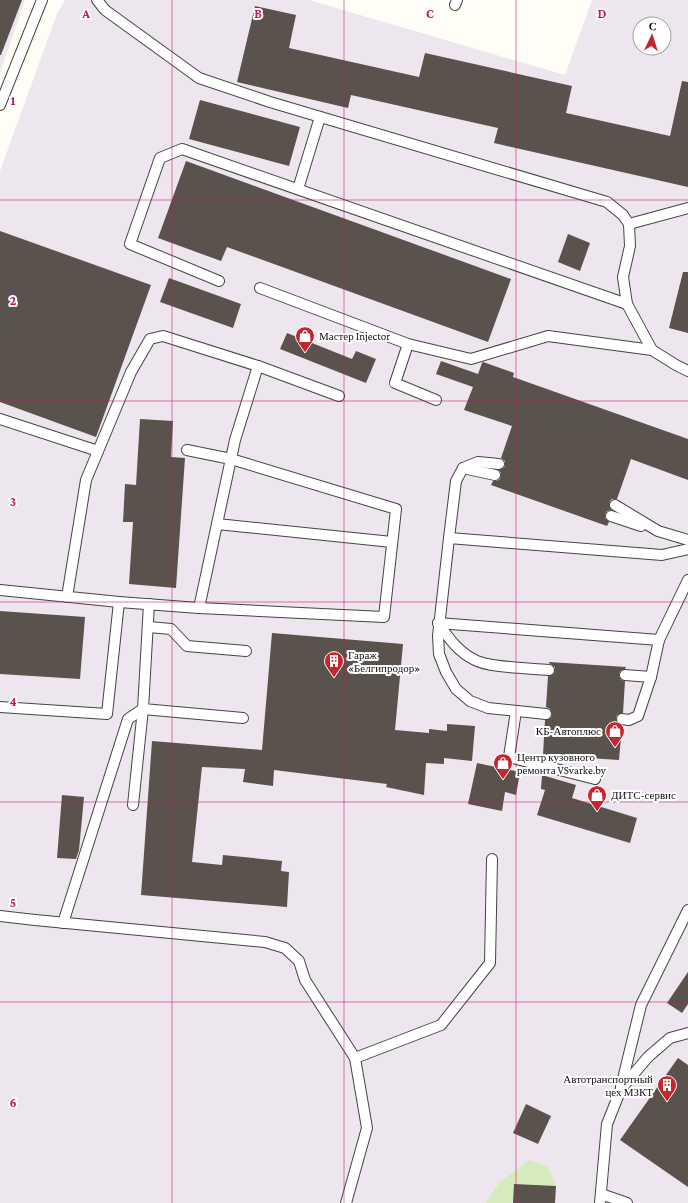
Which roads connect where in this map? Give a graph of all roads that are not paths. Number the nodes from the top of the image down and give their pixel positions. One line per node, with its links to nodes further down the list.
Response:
1 (42, 0): 3 (lane)
2 (97, 0): 4 (lane)
3 (0, 105)
4 (320, 117): 5 (lane); 7 (lane)
5 (298, 189): 8 (lane); 10 (lane)
6 (688, 208): 7 (lane)
7 (629, 224): 10 (lane)
8 (219, 281)
9 (260, 288): 11 (lane)
10 (627, 304): 12 (lane)
11 (408, 344): 12 (lane); 16 (lane)
12 (652, 350): 14 (lane)
13 (258, 366): 15 (lane); 19 (lane); 20 (lane)
14 (688, 371)
15 (339, 396)
16 (436, 400)
17 (0, 418): 19 (lane)
18 (187, 450): 20 (lane)
19 (98, 451): 34 (lane)
20 (231, 459): 26 (lane); 30 (lane)
21 (499, 464): 22 (lane)
22 (463, 468): 23 (lane); 28 (lane)
23 (495, 475)
24 (615, 505): 27 (lane)
25 (611, 516): 27 (lane)
26 (217, 524): 30 (lane); 37 (lane)
27 (658, 531): 29 (lane)
28 (449, 538): 31 (lane); 38 (lane)
29 (688, 540)
30 (392, 542): 37 (lane)
31 (688, 549)
32 (688, 580): 40 (lane)
33 (0, 590): 34 (lane)
34 (67, 597): 35 (lane)
35 (119, 602): 36 (lane); 45 (lane)
36 (149, 604): 37 (lane); 39 (lane)
37 (199, 608)
38 (438, 622): 40 (lane); 42 (lane); 47 (lane)
39 (149, 627): 41 (lane); 46 (lane)
40 (659, 640): 44 (lane)
41 (246, 651)
42 (549, 670)
43 (625, 675): 44 (lane)
44 (651, 677): 50 (lane)
45 (0, 707)
46 (143, 710): 49 (lane); 52 (lane); 56 (lane)
47 (516, 711): 48 (lane); 51 (lane)
48 (546, 714)
49 (243, 718)
50 (622, 719)
51 (595, 779)
52 (132, 805)
53 (492, 859): 58 (lane)
54 (688, 910): 59 (lane)
55 (0, 916): 56 (lane)
56 (63, 923): 58 (lane)
57 (688, 1033): 59 (lane)
58 (355, 1058): 61 (lane)
59 (621, 1089): 60 (lane)
60 (601, 1198): 62 (lane)
61 (346, 1203)
62 (627, 1203)

